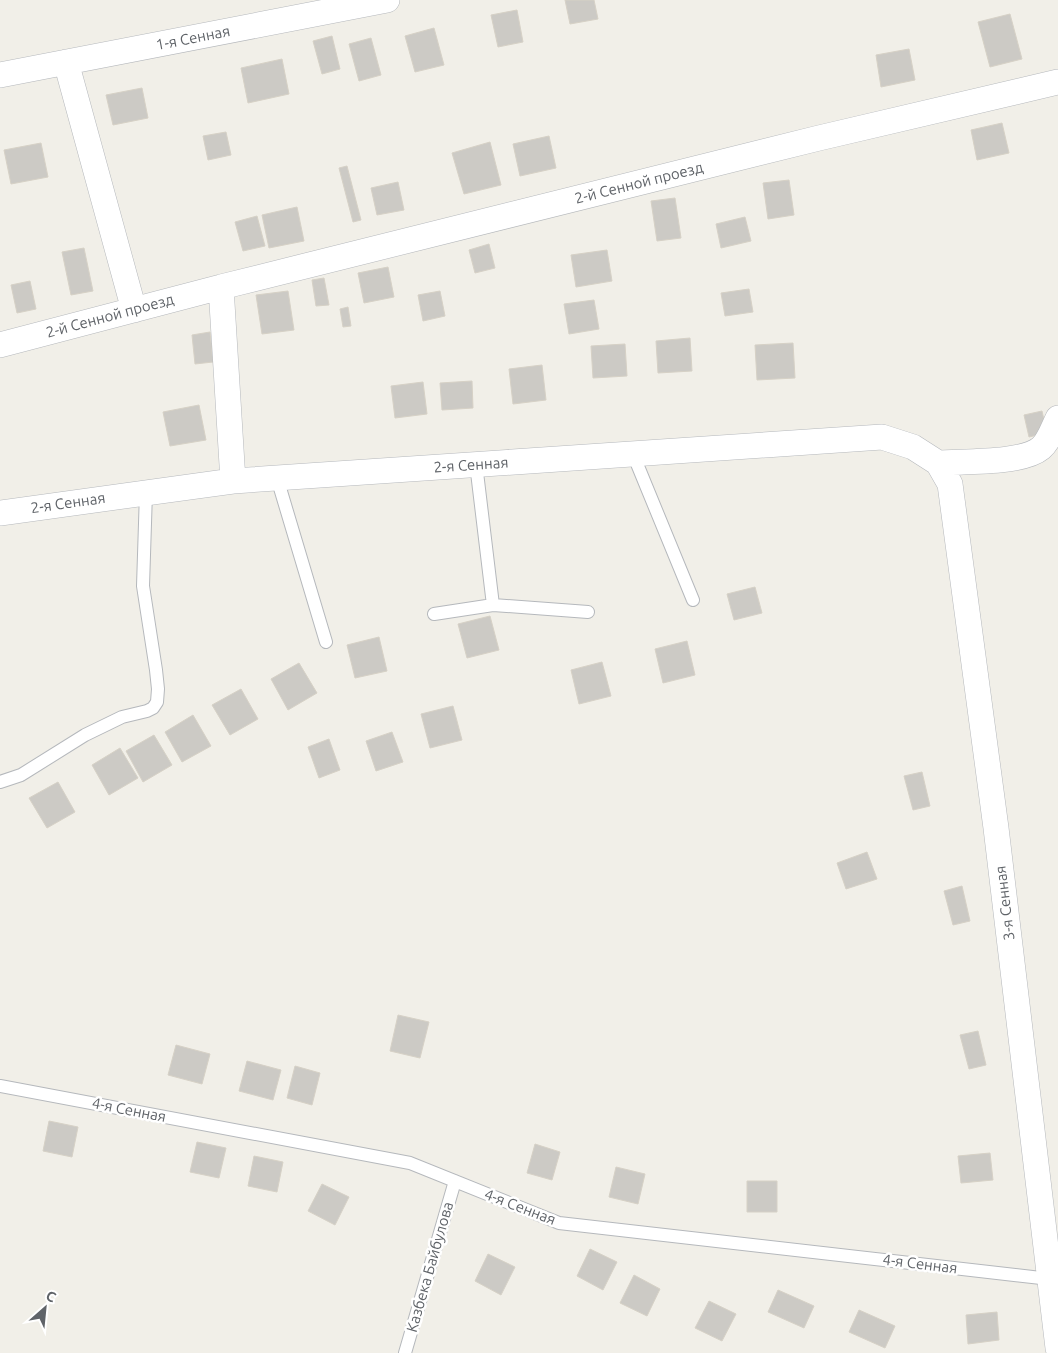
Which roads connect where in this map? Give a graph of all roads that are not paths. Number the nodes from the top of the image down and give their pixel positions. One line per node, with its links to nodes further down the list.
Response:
1 (386, 0): 2 (street, 1-я Сенная)
2 (66, 62): 3 (street, 1-я Сенная); 6 (street)
3 (0, 75)
4 (1058, 82): 5 (street, 2-й Сенной проезд)
5 (221, 287): 6 (street, 2-й Сенной проезд); 13 (street)
6 (134, 310): 7 (street, 2-й Сенной проезд)
7 (0, 345)
8 (1058, 418): 10 (street)
9 (633, 454): 10 (street, 2-я Сенная); 11 (street, 2-я Сенная); 16 (lane)
10 (938, 463): 24 (street, 3-я Сенная)
11 (476, 464): 12 (street, 2-я Сенная); 17 (lane)
12 (277, 478): 13 (street, 2-я Сенная); 20 (lane)
13 (233, 481): 14 (street, 2-я Сенная)
14 (146, 492): 15 (street, 2-я Сенная); 21 (lane)
15 (0, 512)
16 (693, 600)
17 (493, 605): 18 (lane); 19 (lane)
18 (588, 612)
19 (434, 614)
20 (326, 642)
21 (0, 782)
22 (0, 1086): 23 (lane, 4-я Сенная)
23 (455, 1181): 24 (lane, 4-я Сенная); 26 (lane, Казбека Байбулова)
24 (1050, 1279): 25 (street, 3-я Сенная)
25 (1058, 1348)
26 (405, 1353)

